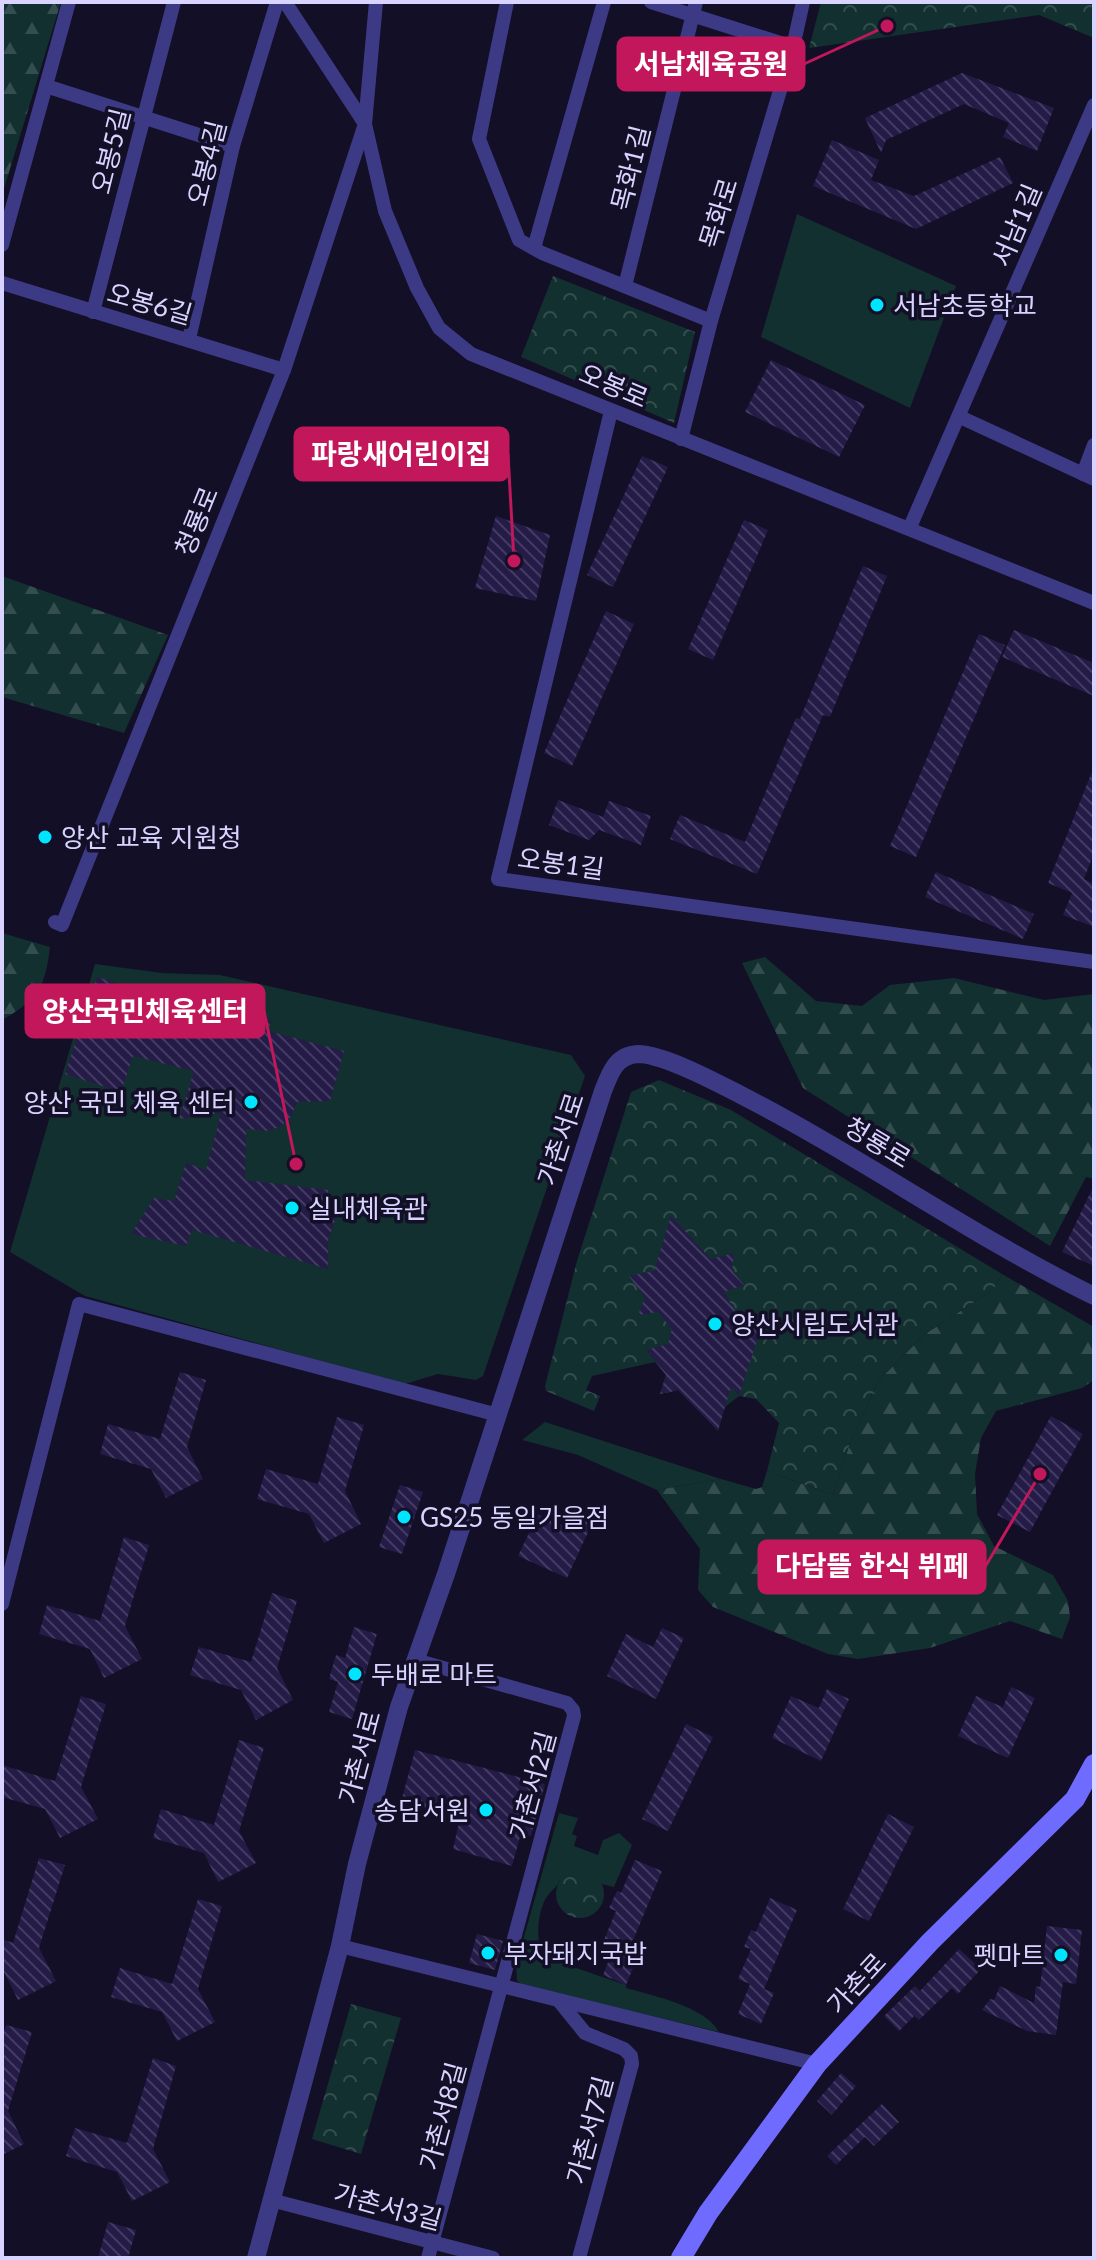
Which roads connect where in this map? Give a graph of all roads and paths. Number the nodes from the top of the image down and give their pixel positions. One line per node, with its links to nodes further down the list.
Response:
1 (69, 2): 12 (street)
2 (174, 2): 14 (street, 오봉5길)
3 (277, 2): 18 (street, 오봉4길)
4 (285, 2): 15 (street)
5 (376, 2): 15 (street, 오봉로)
6 (507, 2): 20 (street)
7 (604, 2): 20 (street)
8 (651, 2): 10 (street)
9 (803, 2): 11 (street, 목화로)
10 (694, 8): 11 (street); 22 (street, 목화1길)
11 (793, 47): 24 (street, 목화로)
12 (46, 86): 14 (street); 19 (street)
13 (1094, 105): 16 (street, 서남1길)
14 (143, 118): 18 (street); 23 (street, 오봉5길)
15 (365, 124): 26 (street, 청룡로); 27 (street, 오봉로)
16 (1080, 138): 17 (street); 28 (street, 서남1길)
17 (1094, 145)
18 (233, 146): 25 (street, 오봉4길)
19 (2, 245)
20 (534, 248): 22 (street)
21 (2, 283): 23 (street, 오봉6길)
22 (625, 286): 24 (street)
23 (93, 312): 25 (street, 오봉6길)
24 (711, 321): 29 (street, 목화로)
25 (189, 339): 26 (street, 오봉6길)
26 (284, 370): 34 (street, 청룡로)
27 (611, 411): 29 (street, 오봉로); 35 (street, 오봉1길)
28 (960, 417): 31 (street); 32 (street, 서남1길)
29 (681, 439): 32 (street, 오봉로)
30 (1094, 445): 31 (street)
31 (1088, 476)
32 (910, 527): 33 (street, 오봉로)
33 (1094, 603)
34 (55, 922)
35 (1094, 962)
36 (626, 1056): 37 (street, 청룡로); 38 (street, 가촌서로)
37 (1094, 1296)
38 (498, 1415): 39 (street); 40 (street, 가촌서로)
39 (2, 1604)
40 (415, 1660): 42 (street, 가촌서로); 43 (street, 가촌서2길)
41 (1094, 1764): 45 (main road, 가촌로)
42 (340, 1946): 43 (street); 46 (street, 가촌서로)
43 (502, 1987): 44 (street); 47 (street, 가촌서8길)
44 (560, 2002): 45 (street); 51 (street, 가촌서7길)
45 (817, 2064): 52 (main road, 가촌로)
46 (271, 2200): 47 (street, 가촌서3길); 48 (street, 가촌서로)
47 (432, 2243): 49 (street, 가촌서8길); 50 (street, 가촌서3길)
48 (256, 2258)
49 (428, 2258)
50 (493, 2258)
51 (579, 2258)
52 (681, 2258)

